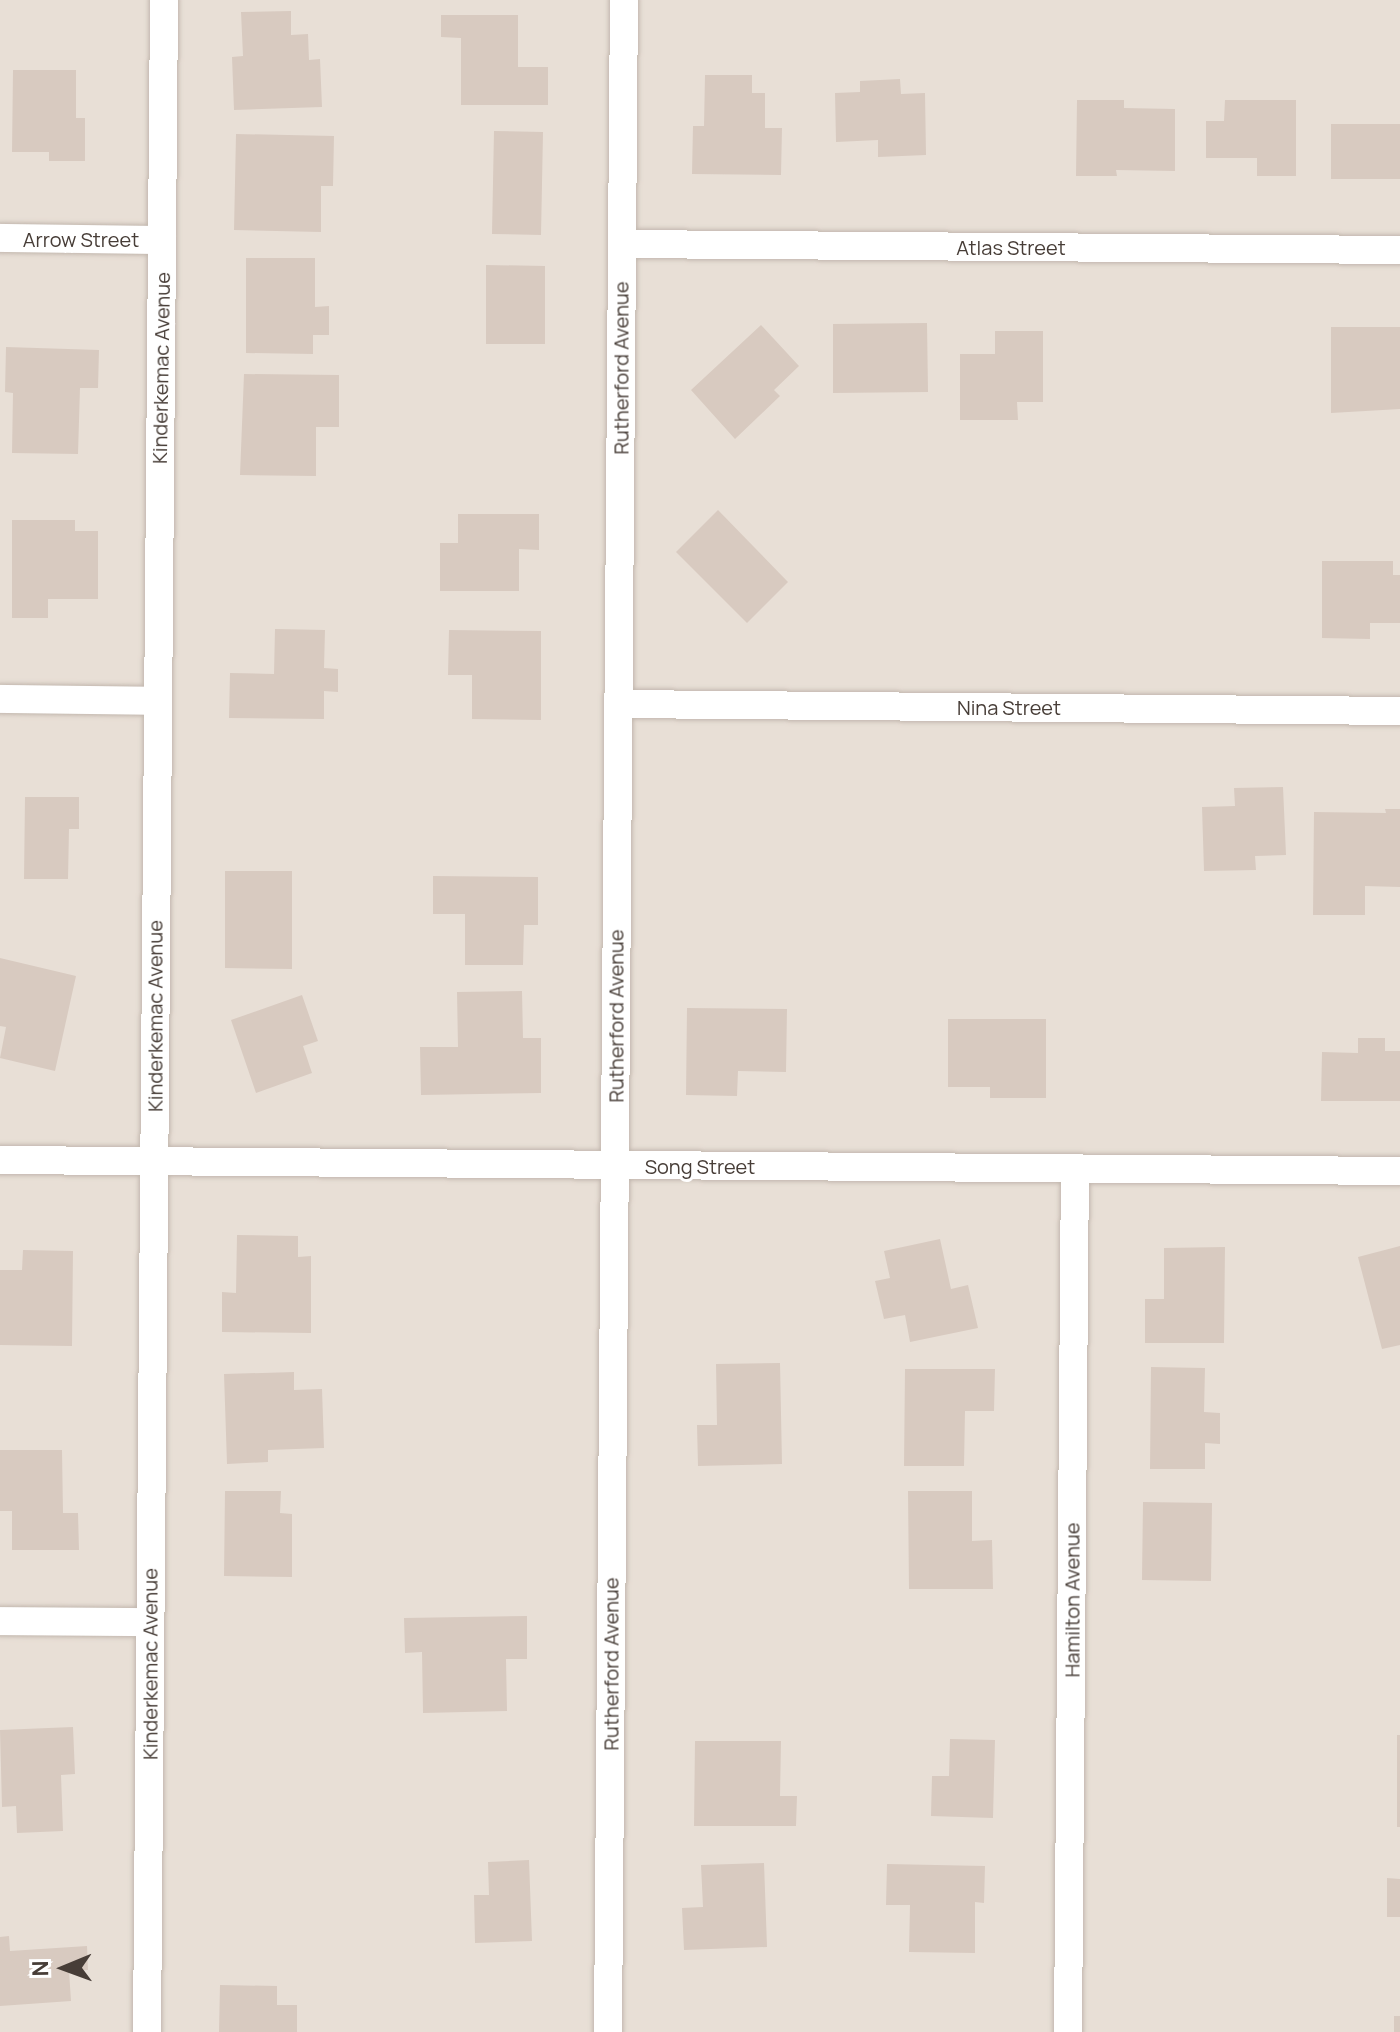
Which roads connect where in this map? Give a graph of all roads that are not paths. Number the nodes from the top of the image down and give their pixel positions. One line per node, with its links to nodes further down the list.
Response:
1 (164, 0): 4 (street, Kinderkemac Avenue)
2 (624, 0): 5 (street, Rutherford Avenue)
3 (0, 238): 4 (street, Arrow Street)
4 (162, 240): 8 (street, Kinderkemac Avenue)
5 (622, 244): 6 (street, Atlas Street); 9 (street, Rutherford Avenue)
6 (1400, 250)
7 (0, 699): 8 (street)
8 (157, 701): 12 (street, Kinderkemac Avenue)
9 (618, 704): 10 (street, Nina Street); 13 (street, Rutherford Avenue)
10 (1400, 711)
11 (0, 1160): 12 (street, Song Street)
12 (154, 1161): 13 (street, Song Street); 17 (street, Kinderkemac Avenue)
13 (615, 1165): 14 (street, Song Street); 19 (street, Rutherford Avenue)
14 (1075, 1169): 15 (street, Song Street); 20 (street, Hamilton Avenue)
15 (1400, 1171)
16 (0, 1621): 17 (street)
17 (150, 1622): 18 (street, Kinderkemac Avenue)
18 (147, 2032)
19 (608, 2032)
20 (1068, 2032)

